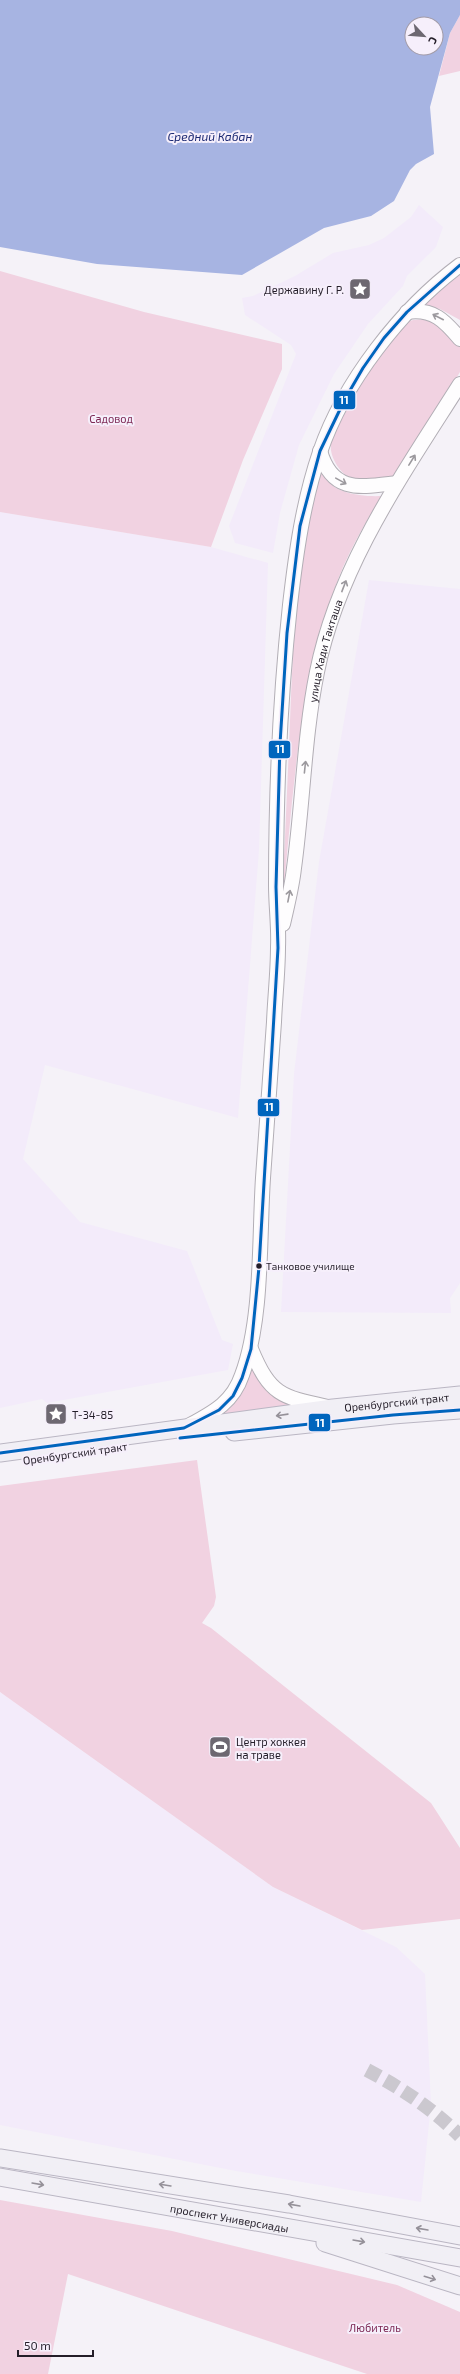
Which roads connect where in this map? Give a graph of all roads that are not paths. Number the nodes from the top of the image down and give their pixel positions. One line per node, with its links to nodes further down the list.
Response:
1 (460, 265): 2 (street, улица Хади Такташа)
2 (408, 312): 3 (street, one-way to 2); 5 (street, улица Хади Такташа)
3 (460, 339)
4 (460, 384): 6 (street, улица Хади Такташа, one-way to 4)
5 (320, 451): 6 (street, one-way to 6); 7 (street, улица Хади Такташа)
6 (397, 483): 7 (street, улица Хади Такташа, one-way to 6)
7 (278, 948): 8 (street, улица Хади Такташа)
8 (251, 1349): 10 (street, улица Хади Такташа); 12 (street, улица Хади Такташа)
9 (460, 1395): 10 (main road, Оренбургский тракт)
10 (333, 1408): 12 (main road, Оренбургский тракт, one-way to 12)
11 (460, 1410): 14 (main road, Оренбургский тракт)
12 (184, 1428): 13 (main road, Оренбургский тракт)
13 (0, 1453)
14 (0, 1463)
15 (0, 2158): 18 (main road, проспект Универсиады, one-way to 15)
16 (0, 2176): 17 (main road, проспект Универсиады, one-way to 17)
17 (273, 2226): 19 (main road, проспект Универсиады, one-way to 19); 20 (main road, one-way to 20)
18 (460, 2236)
19 (460, 2258)
20 (460, 2286)

